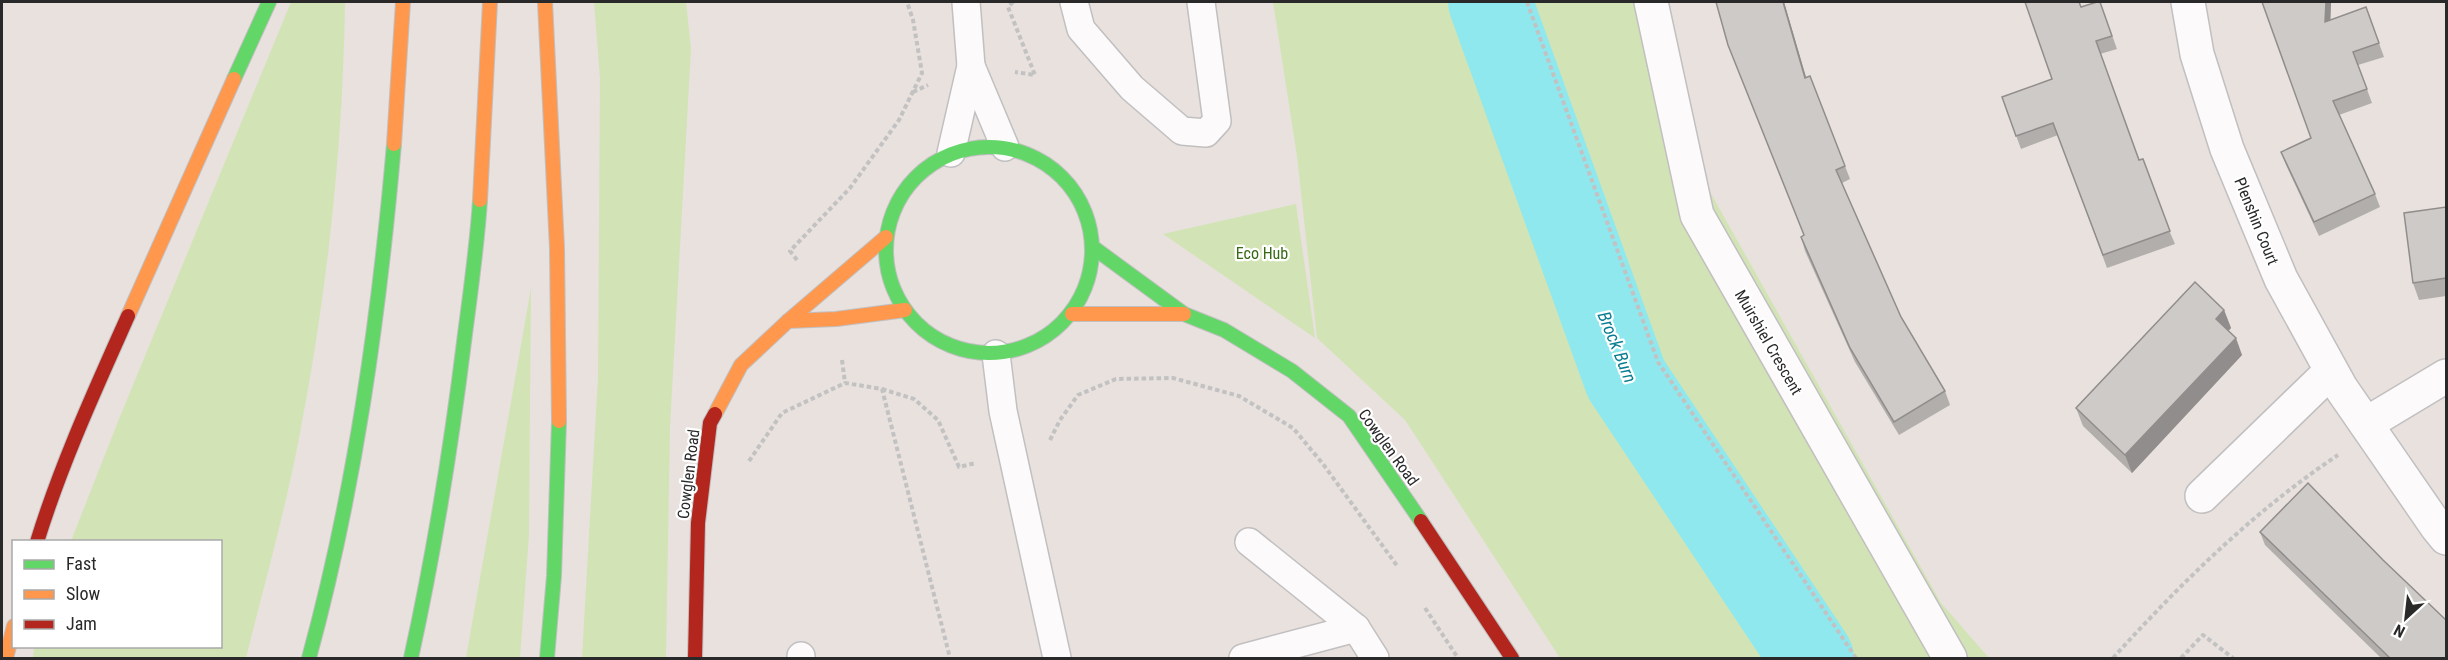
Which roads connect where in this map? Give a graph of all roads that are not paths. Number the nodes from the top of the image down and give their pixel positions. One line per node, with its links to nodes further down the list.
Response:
1 (269, 2): 25 (main road)
2 (403, 2): 30 (main road)
3 (490, 2): 31 (main road)
4 (545, 2): 32 (main road)
5 (966, 2): 10 (lane)
6 (1074, 2): 7 (lane)
7 (1200, 2)
8 (1651, 2): 38 (street, Muirshiel Crescent)
9 (2188, 2): 20 (street, Plenshin Court)
10 (971, 66): 11 (lane); 12 (lane)
11 (1005, 147): 12 (main road); 14 (main road)
12 (951, 153): 13 (main road)
13 (886, 237): 15 (main road); 18 (main road, Cowglen Road)
14 (1094, 249): 16 (main road); 17 (main road, Cowglen Road)
15 (905, 310): 18 (main road); 19 (main road)
16 (1072, 314): 17 (main road, Cowglen Road); 19 (main road)
17 (1184, 314): 37 (main road, Cowglen Road)
18 (788, 321): 33 (main road, Cowglen Road)
19 (996, 354): 34 (lane)
20 (2331, 371): 22 (street, Plenshin Court); 23 (street)
21 (2446, 376): 22 (street)
22 (2368, 429): 24 (street, Plenshin Court)
23 (2202, 495)
24 (2446, 538)
25 (38, 540)
26 (1250, 542): 27 (lane)
27 (1356, 628): 35 (lane); 36 (lane)
28 (12, 634): 29 (main road)
29 (6, 658)
30 (309, 658)
31 (411, 658)
32 (547, 658)
33 (695, 658)
34 (1057, 658)
35 (1243, 658)
36 (1375, 658)
37 (1512, 658)
38 (1950, 658)

